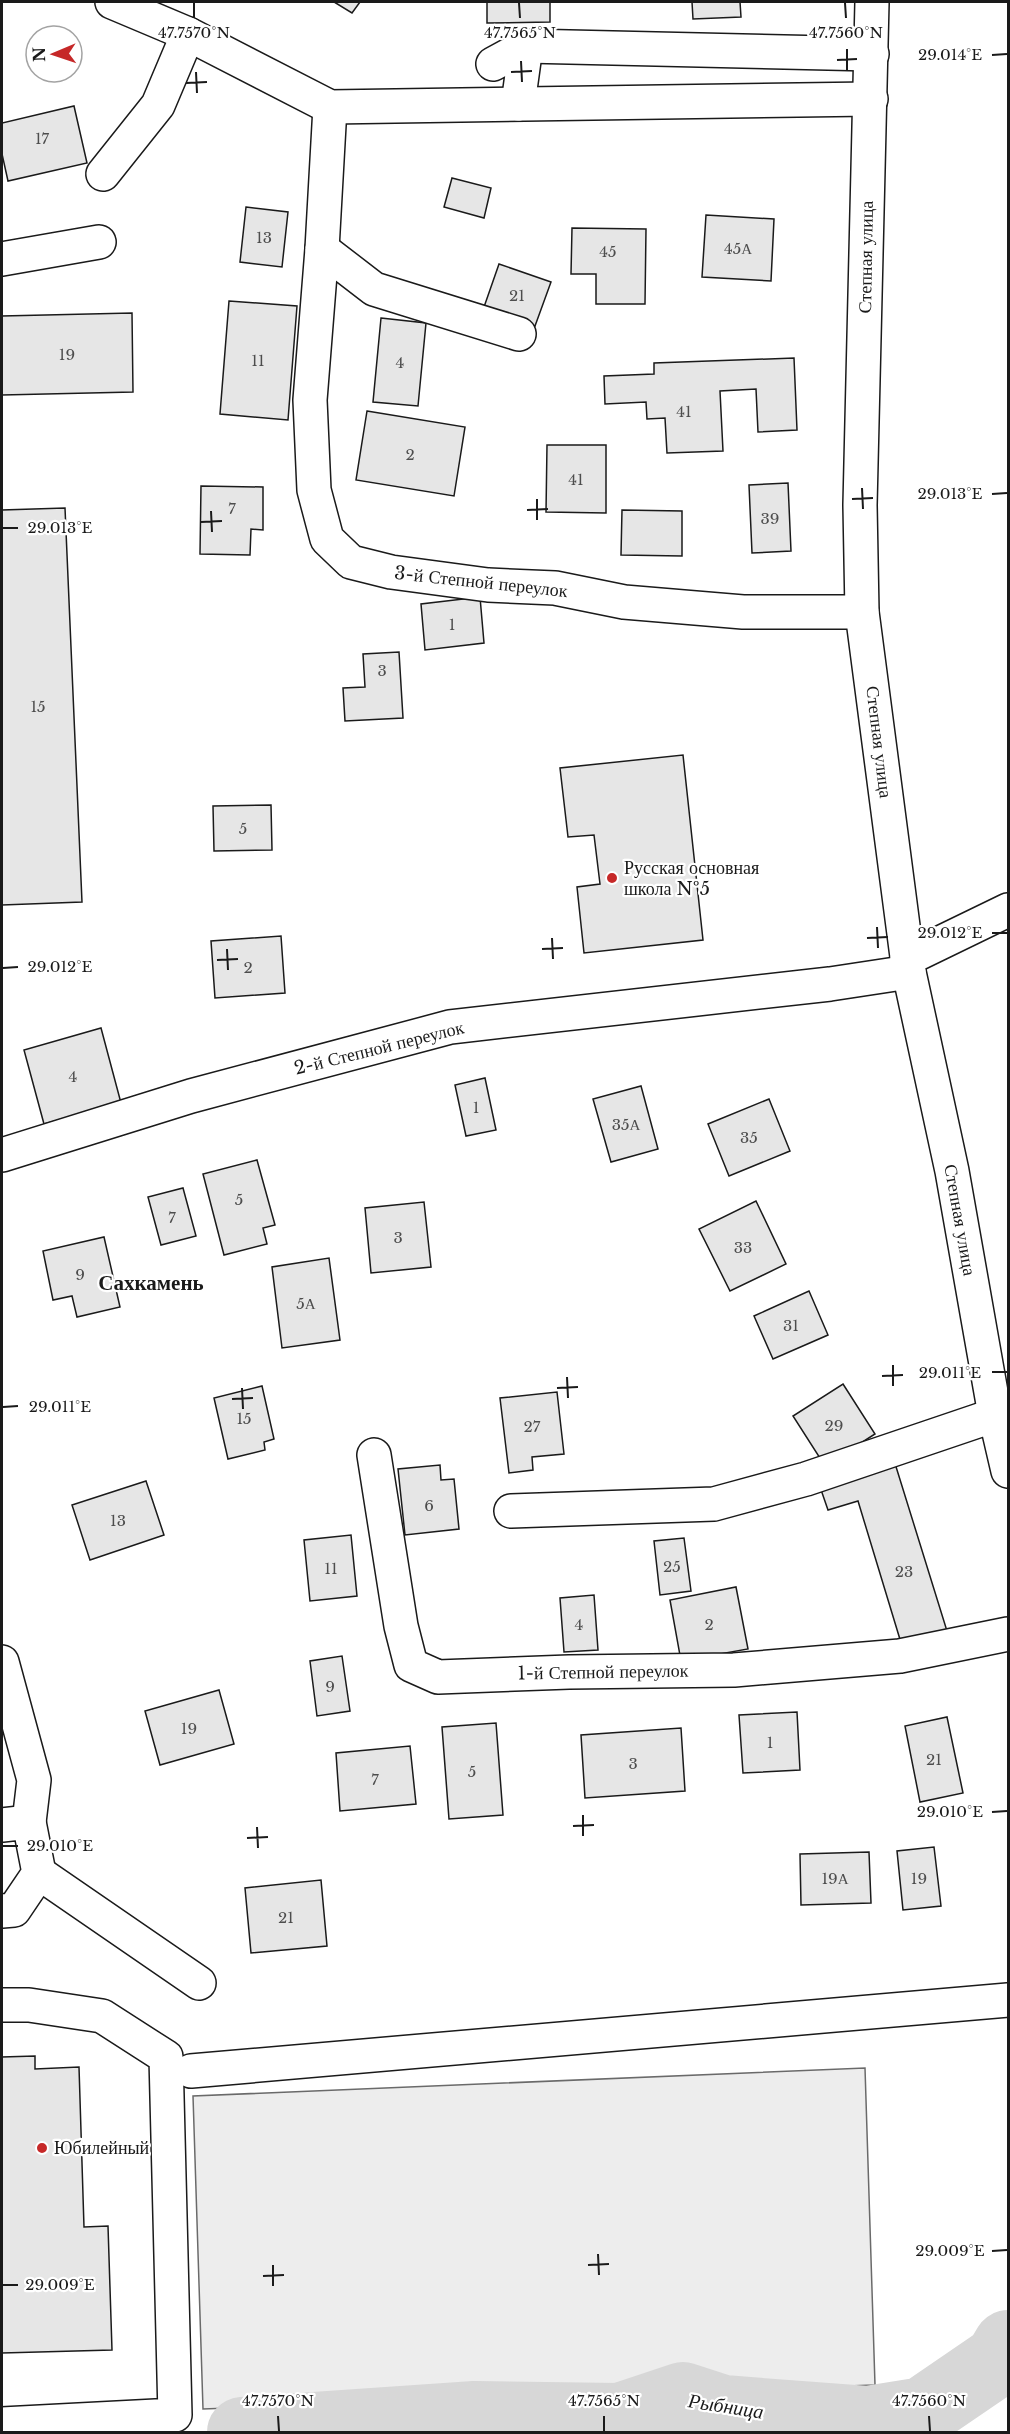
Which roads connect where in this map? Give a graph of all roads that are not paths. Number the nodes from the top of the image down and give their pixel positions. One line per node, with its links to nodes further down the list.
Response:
1 (112, 2): 3 (street)
2 (872, 2): 5 (street, Степная улица)
3 (188, 34): 9 (street); 10 (street)
4 (526, 46): 5 (street); 6 (street); 8 (street)
5 (872, 54): 7 (street, Степная улица)
6 (493, 64)
7 (871, 99): 8 (street); 15 (street, Степная улица)
8 (518, 104): 9 (street)
9 (330, 107): 12 (street, 3-й Степной переулок)
10 (103, 174)
11 (99, 242): 13 (street)
12 (322, 249): 14 (street); 15 (street, 3-й Степной переулок)
13 (2, 259)
14 (519, 334)
15 (862, 612): 17 (street, Степная улица)
16 (1008, 910): 17 (street, 2-й Степной переулок)
17 (908, 965): 18 (street, 2-й Степной переулок); 19 (street, Степная улица)
18 (2, 1155)
19 (995, 1415): 21 (street, Степная улица); 22 (street)
20 (374, 1455): 23 (street, 1-й Степной переулок)
21 (1008, 1471)
22 (511, 1511)
23 (1008, 1634)
24 (2, 1662): 25 (street)
25 (15, 1823): 26 (street)
26 (39, 1873): 27 (street); 28 (street)
27 (2, 1911)
28 (199, 1983)
29 (1008, 2000): 31 (street)
30 (2, 2005): 32 (street)
31 (191, 2071)
32 (2, 2424)

